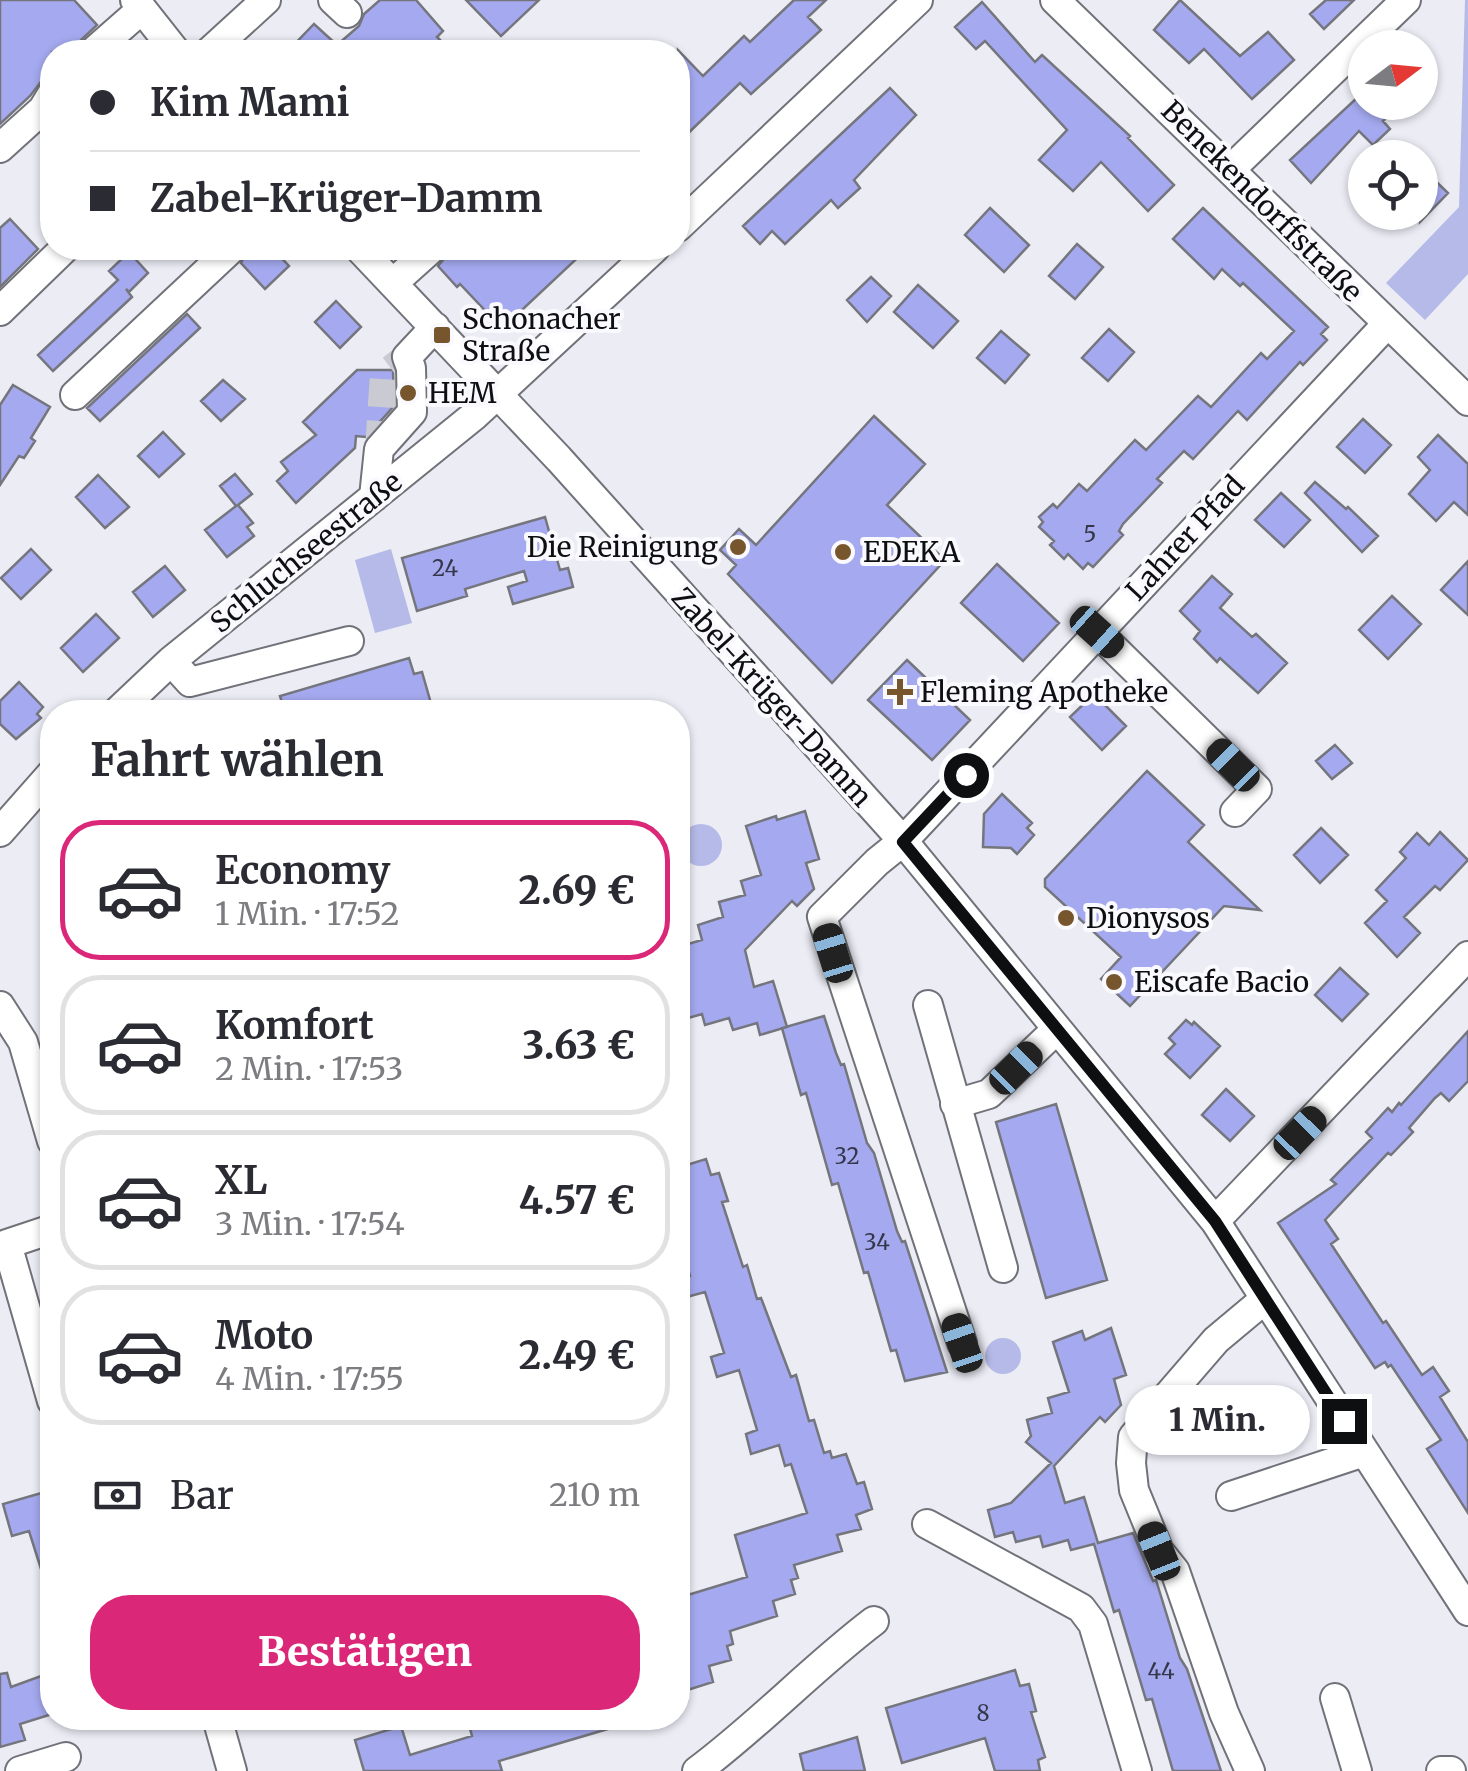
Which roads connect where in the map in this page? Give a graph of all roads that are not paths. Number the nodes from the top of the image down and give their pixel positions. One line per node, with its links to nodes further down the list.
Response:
1 (266, 0): 8 (street)
2 (918, 0): 12 (street)
3 (1055, 0): 11 (street, Benekendorffstraße)
4 (1406, 0): 11 (street)
5 (138, 4): 6 (street); 7 (street)
6 (105, 40)
7 (166, 40)
8 (221, 40)
9 (40, 112): 10 (street)
10 (0, 148)
11 (1231, 169): 20 (street, Benekendorffstraße)
12 (690, 216)
13 (53, 260): 19 (street)
14 (219, 260): 23 (street)
15 (370, 260): 18 (street, Zabel-Krüger-Damm)
16 (419, 260): 18 (street)
17 (642, 260): 22 (street)
18 (393, 283): 21 (street, Zabel-Krüger-Damm)
19 (0, 312)
20 (1387, 324): 24 (street, Benekendorffstraße); 26 (street, Lahrer Pfad)
21 (435, 327): 22 (street, Zabel-Krüger-Damm); 25 (street)
22 (498, 394): 25 (street, Schluchseestraße); 33 (street, Zabel-Krüger-Damm)
23 (75, 395)
24 (1468, 402)
25 (374, 496): 28 (street, Schluchseestraße)
26 (1097, 632): 31 (street); 33 (street, Lahrer Pfad)
27 (348, 641): 28 (street)
28 (172, 661): 29 (street, Schluchseestraße)
29 (130, 700)
30 (40, 787): 32 (street)
31 (1235, 812)
32 (0, 832)
33 (903, 842): 37 (street, Zabel-Krüger-Damm); 44 (street, Lahrer Pfad)
34 (1468, 956): 40 (street)
35 (928, 1005): 39 (street)
36 (0, 1006): 38 (street)
37 (1058, 1029): 39 (street); 40 (street, Zabel-Krüger-Damm)
38 (40, 1101)
39 (955, 1104): 42 (street)
40 (1215, 1221): 43 (street, Zabel-Krüger-Damm)
41 (40, 1233): 45 (street)
42 (1003, 1268)
43 (1266, 1299): 46 (street, Zabel-Krüger-Damm); 58 (street)
44 (962, 1343)
45 (40, 1359)
46 (1364, 1452): 47 (street); 49 (street, Zabel-Krüger-Damm)
47 (1231, 1496)
48 (926, 1524): 57 (street)
49 (1463, 1592)
50 (874, 1621): 56 (street)
51 (1336, 1698): 59 (street)
52 (220, 1730): 55 (street)
53 (66, 1756): 54 (street)
54 (20, 1771)
55 (232, 1771)
56 (697, 1771)
57 (1137, 1771)
58 (1250, 1771)
59 (1357, 1771)
60 (1441, 1771): 61 (street)
61 (1451, 1771)

